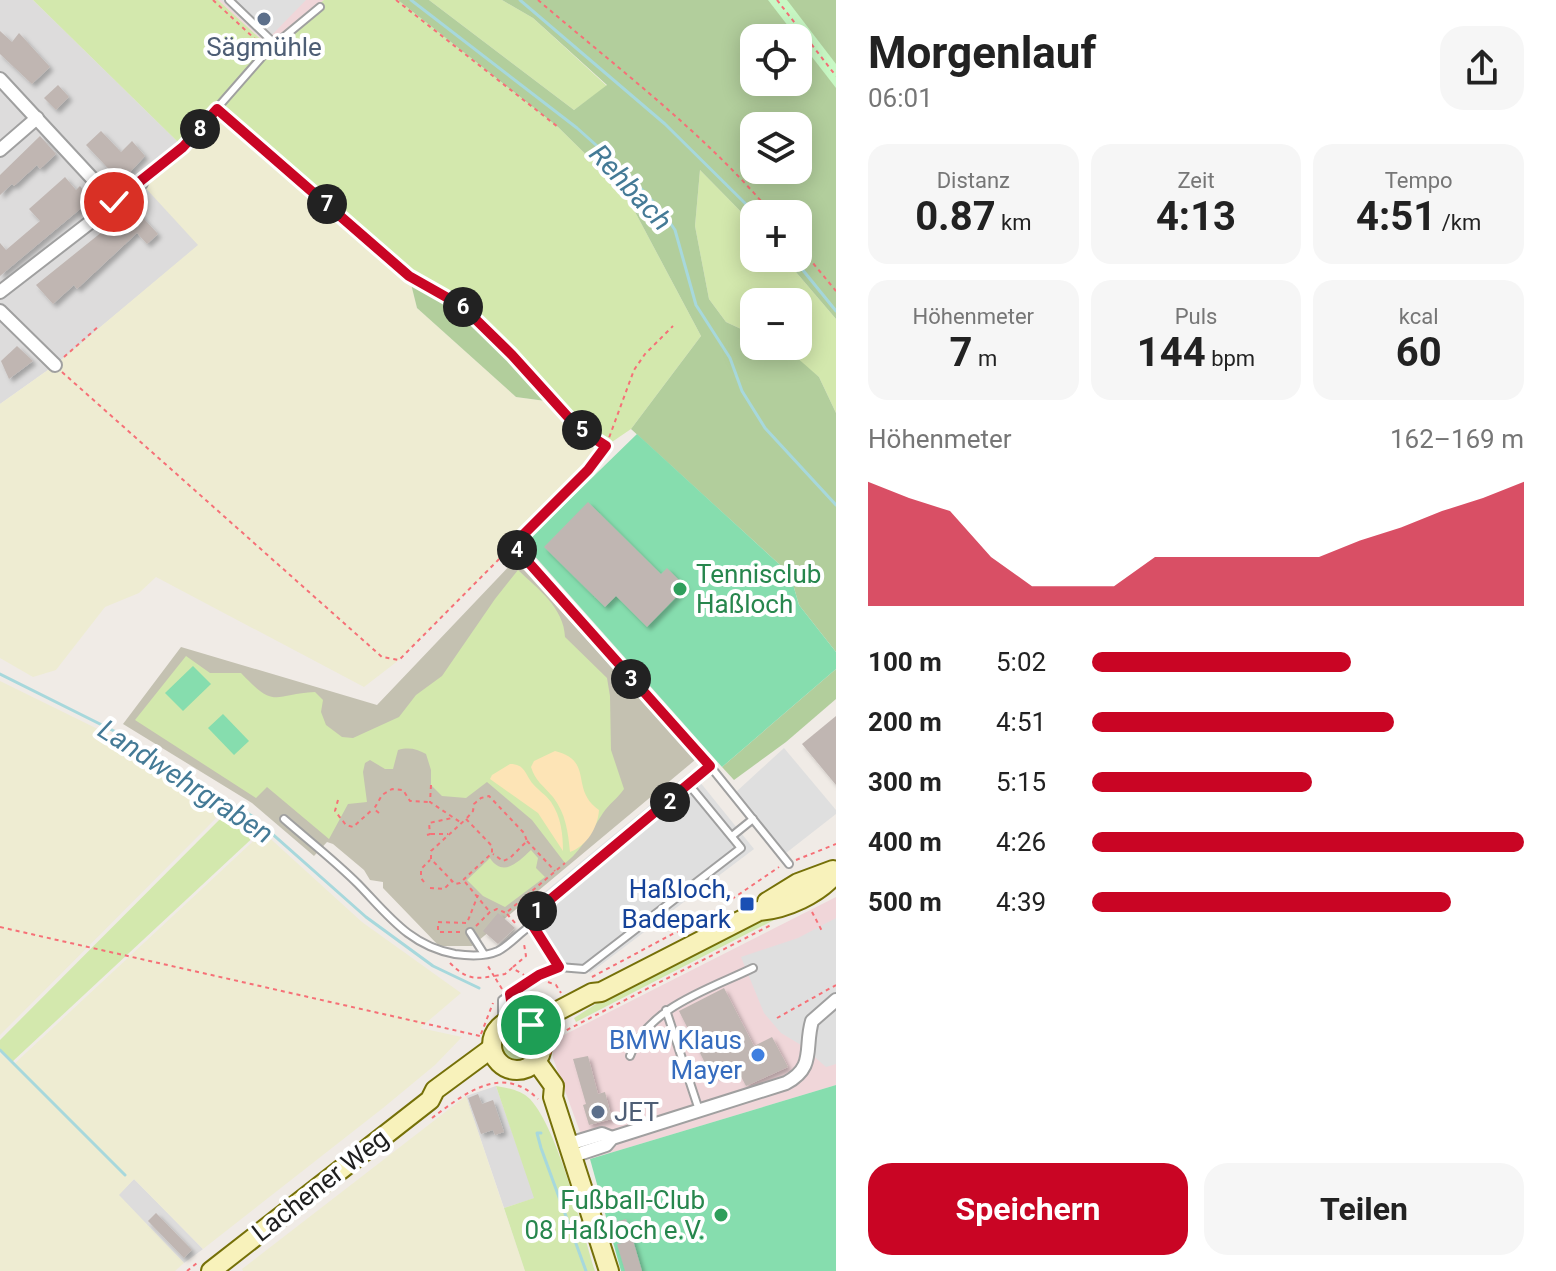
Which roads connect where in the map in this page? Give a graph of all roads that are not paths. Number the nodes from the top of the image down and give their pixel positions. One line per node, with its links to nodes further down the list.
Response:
1 (229, 0): 3 (lane)
2 (320, 7): 3 (lane)
3 (275, 44): 7 (lane)
4 (0, 79): 5 (street)
5 (37, 118): 6 (street); 8 (street)
6 (0, 150)
7 (141, 183): 8 (street)
8 (114, 202): 9 (street)
9 (0, 292)
10 (0, 311): 11 (street)
11 (55, 365)
12 (550, 588): 13 (lane)
13 (710, 766): 14 (lane); 16 (lane)
14 (690, 786): 17 (lane); 20 (lane)
15 (284, 819): 22 (lane)
16 (753, 819): 17 (lane); 18 (lane)
17 (732, 836): 23 (lane)
18 (789, 864)
19 (836, 872): 28 (main road)
20 (532, 925): 22 (lane); 23 (lane)
21 (470, 932): 22 (lane)
22 (483, 955)
23 (559, 967): 25 (lane)
24 (753, 968): 27 (lane)
25 (510, 994): 28 (lane); 28 (lane)
26 (836, 1000): 32 (street)
27 (666, 1010): 30 (lane); 32 (lane)
28 (522, 1026): 29 (main road); 31 (main road)
29 (490, 1049): 31 (main road); 34 (main road, Lachener Weg)
30 (630, 1056)
31 (531, 1065): 33 (main road)
32 (699, 1110): 33 (street)
33 (571, 1150): 35 (main road)
34 (210, 1265)
35 (609, 1271)

